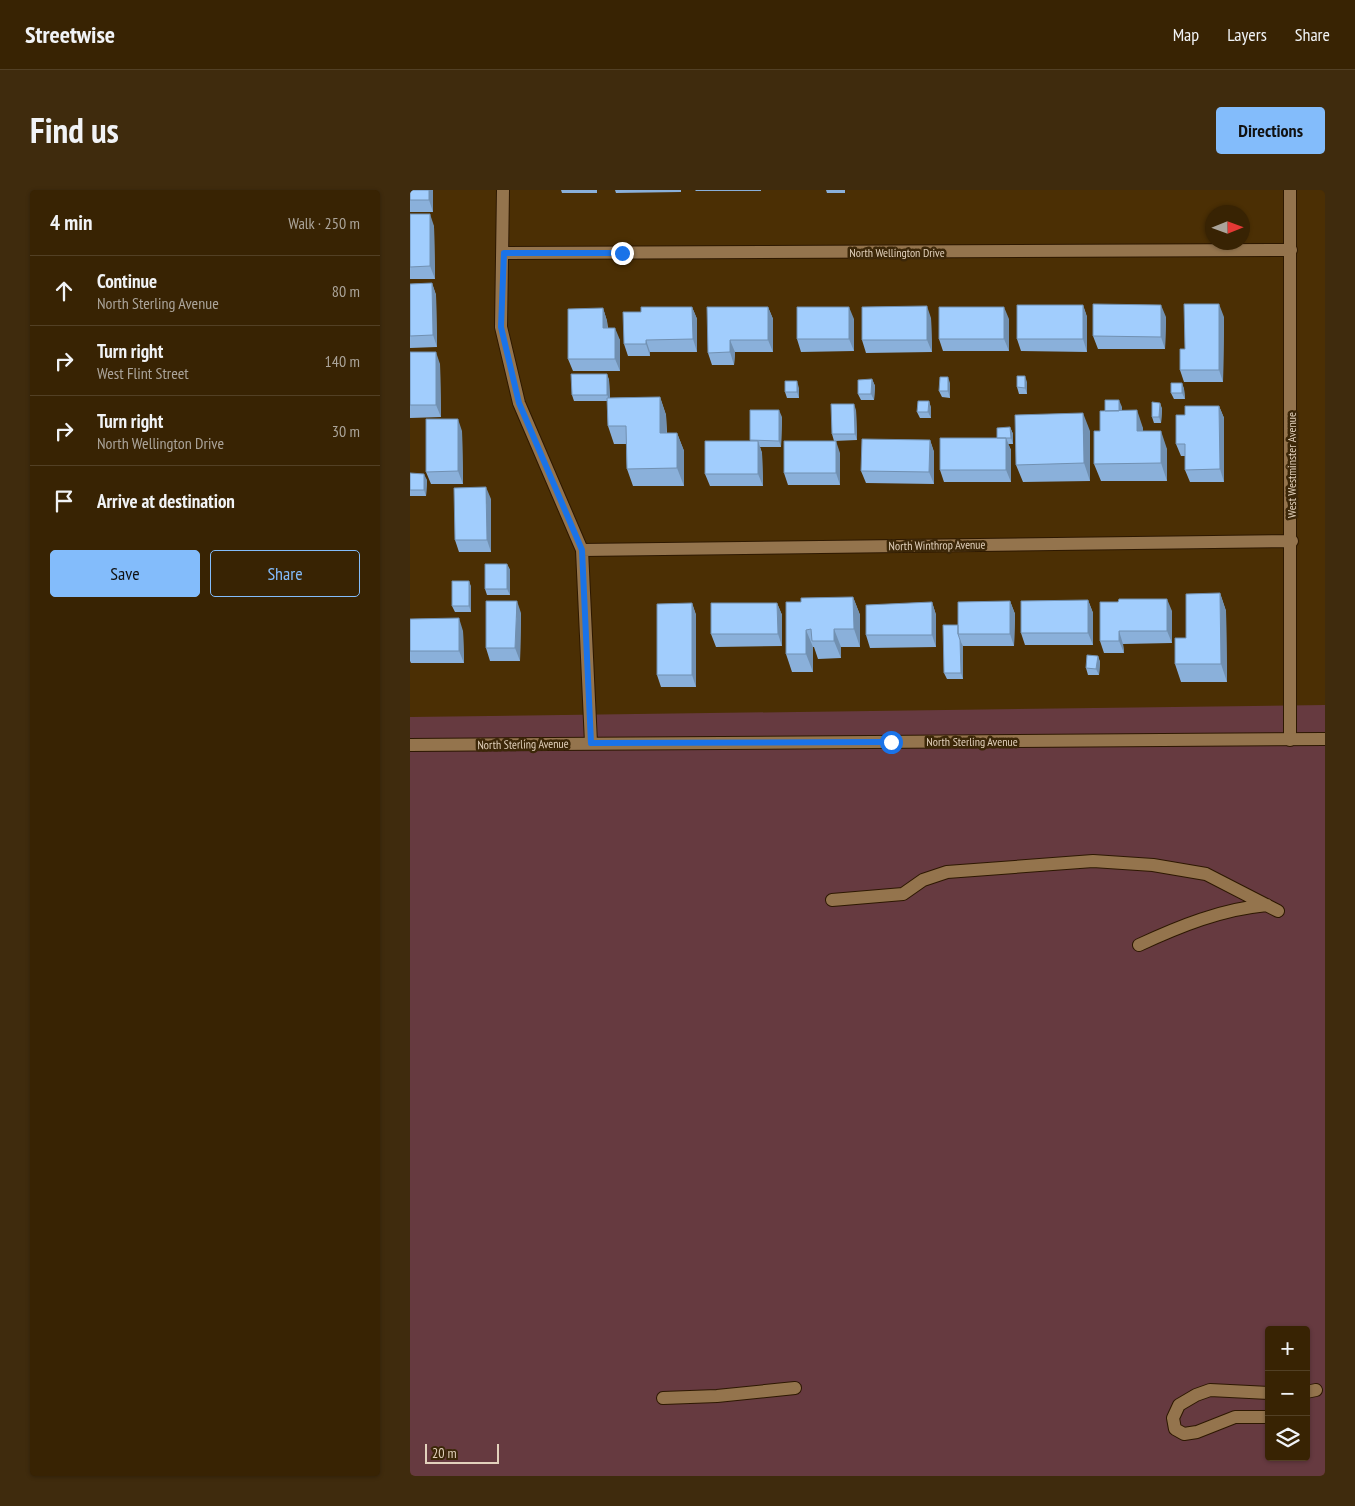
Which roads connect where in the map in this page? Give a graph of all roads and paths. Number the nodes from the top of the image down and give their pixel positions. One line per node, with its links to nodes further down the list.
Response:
1 (503, 190): 4 (street)
2 (1290, 190): 3 (street, West Westminster Avenue)
3 (1291, 250): 4 (street, North Wellington Drive); 5 (street, West Westminster Avenue)
4 (504, 253): 6 (street)
5 (1292, 541): 6 (street, North Winthrop Avenue); 8 (street, West Westminster Avenue)
6 (582, 550): 9 (street)
7 (1325, 739): 8 (street, North Sterling Avenue)
8 (1290, 740): 9 (street, North Sterling Avenue)
9 (591, 743): 10 (street, North Sterling Avenue)
10 (410, 745)
11 (832, 900): 12 (street)
12 (1139, 945)
13 (795, 1388): 15 (street)
14 (1265, 1393): 16 (street)
15 (663, 1398)
16 (1265, 1417)

